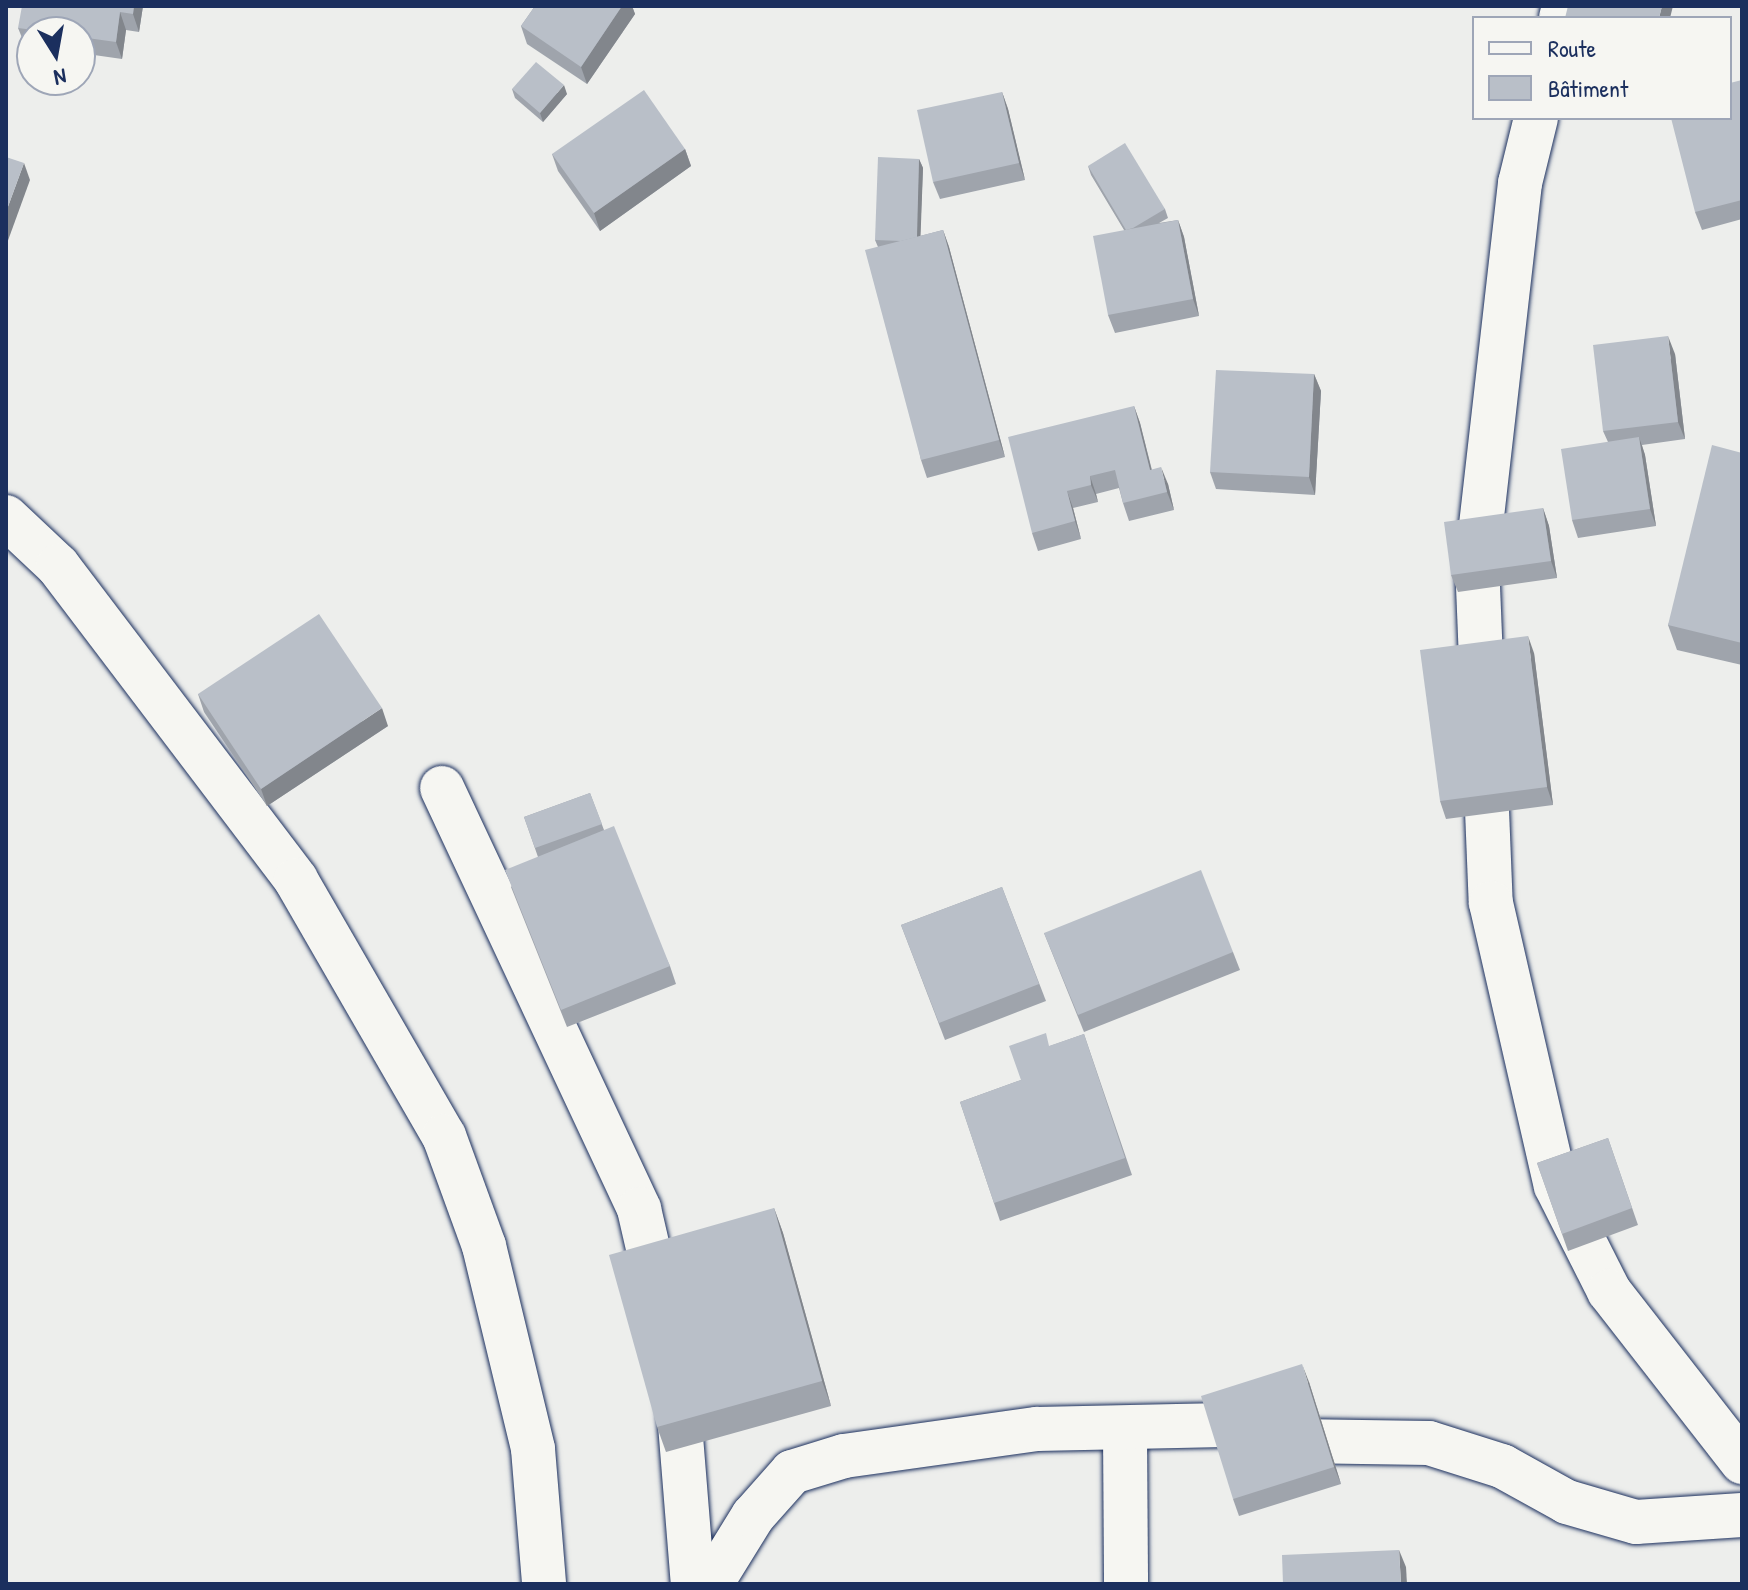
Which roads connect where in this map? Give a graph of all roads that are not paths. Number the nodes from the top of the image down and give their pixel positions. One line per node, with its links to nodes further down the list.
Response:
1 (1536, 120): 5 (street)
2 (6, 517): 7 (street)
3 (442, 788): 8 (street)
4 (1125, 1432): 6 (street); 9 (street); 10 (street)
5 (1742, 1462)
6 (1742, 1515)
7 (544, 1584)
8 (693, 1584)
9 (711, 1584)
10 (1126, 1584)

